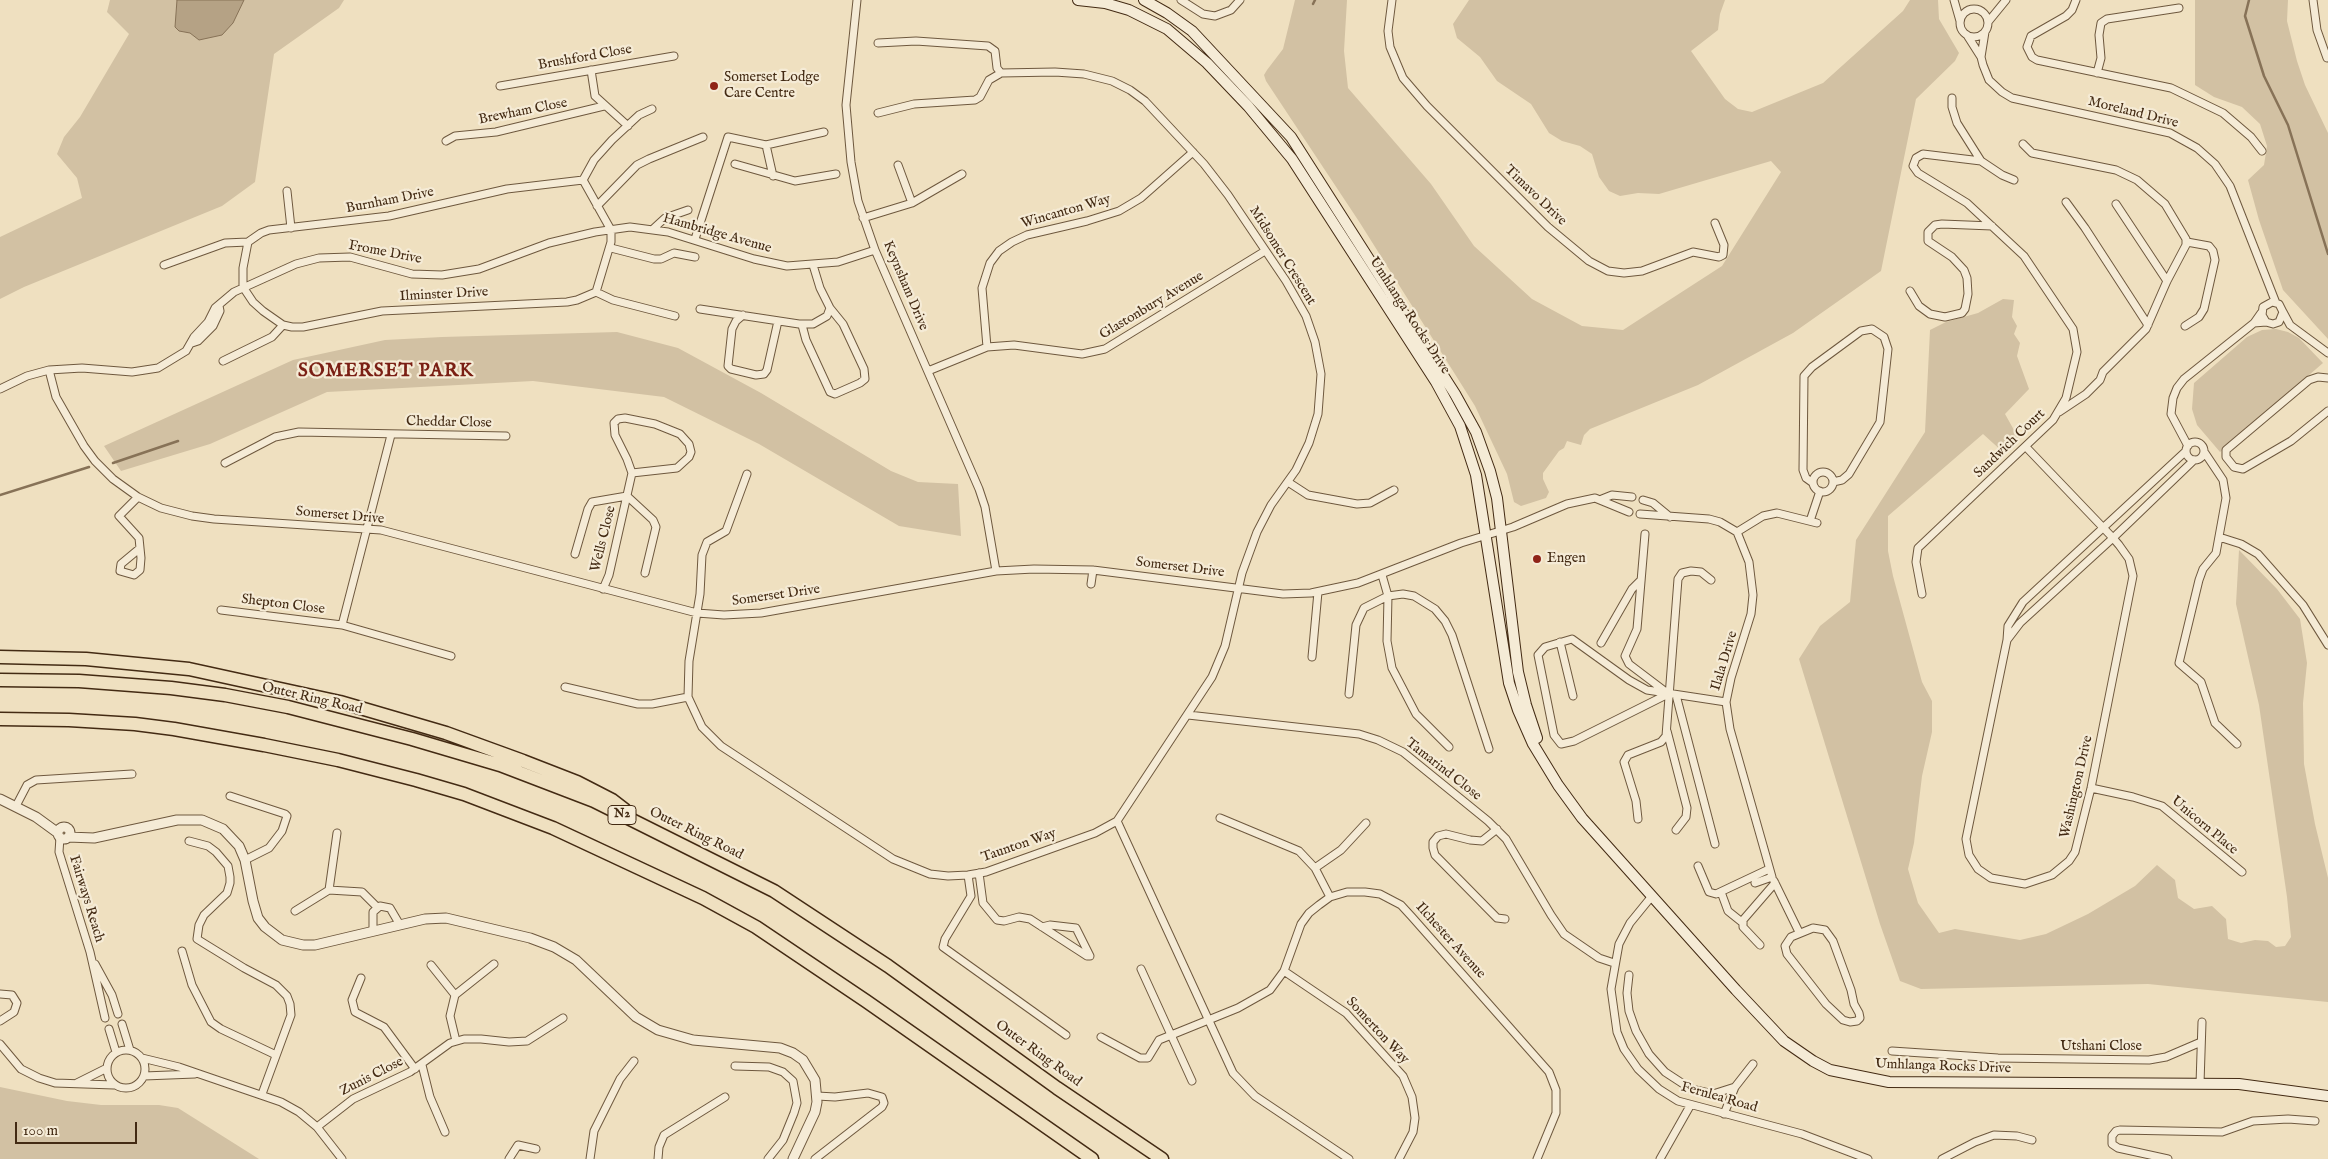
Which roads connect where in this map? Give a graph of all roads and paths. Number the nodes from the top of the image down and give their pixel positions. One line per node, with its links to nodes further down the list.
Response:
1 (857, 0): 54 (street, Keynsham Drive)
2 (1078, 0): 11 (main road, Umhlanga Rocks Drive)
3 (1144, 0): 125 (main road, Umhlanga Rocks Drive)
4 (1182, 0): 5 (street)
5 (1240, 0)
6 (1392, 0): 55 (street, Timavo Drive)
7 (2006, 0): 13 (street)
8 (2076, 0): 26 (street)
9 (2313, 0): 23 (street)
10 (1955, 1): 14 (street); 16 (street)
11 (1116, 3): 127 (main road, Umhlanga Rocks Drive)
12 (2179, 8): 26 (street)
13 (1996, 10): 15 (street); 17 (street)
14 (1968, 11): 15 (street); 16 (street)
15 (1980, 11): 17 (street)
16 (1960, 22): 19 (street)
17 (1988, 22): 18 (street)
18 (1985, 32): 19 (street); 22 (street, Moreland Drive)
19 (1968, 35): 22 (street, Moreland Drive)
20 (878, 43): 25 (street)
21 (674, 56): 24 (street, Brushford Close)
22 (1981, 57): 71 (street, Moreland Drive)
23 (2327, 58)
24 (591, 70): 27 (street, Brushford Close); 29 (street)
25 (1000, 73): 31 (street); 39 (street, Midsomer Crescent)
26 (2097, 73): 38 (street)
27 (500, 86)
28 (1952, 98): 40 (street)
29 (604, 106): 32 (street); 35 (street, Brewham Close)
30 (652, 109): 32 (street)
31 (878, 113)
32 (628, 126): 46 (street)
33 (824, 132): 37 (street)
34 (703, 137): 52 (street)
35 (446, 141)
36 (2023, 144): 62 (street)
37 (766, 145): 45 (street); 60 (street)
38 (2262, 151)
39 (1193, 152): 65 (street, Midsomer Crescent); 91 (street, Wincanton Way)
40 (1981, 160): 47 (street); 56 (street, Sandwich Court)
41 (735, 164): 45 (street)
42 (898, 165): 50 (street)
43 (836, 174): 45 (street)
44 (962, 174): 50 (street)
45 (773, 176)
46 (583, 180): 52 (street); 57 (street, Burnham Drive)
47 (2014, 180)
48 (287, 191): 57 (street)
49 (2066, 202): 88 (street)
50 (912, 203): 54 (street)
51 (2116, 204): 69 (street)
52 (597, 206): 59 (street)
53 (688, 210): 58 (street)
54 (863, 218): 64 (street, Keynsham Drive)
55 (1715, 223)
56 (1993, 226): 72 (street); 99 (street, Sandwich Court)
57 (291, 228): 61 (street, Burnham Drive)
58 (653, 229): 59 (street, Hambridge Avenue); 60 (street, Hambridge Avenue)
59 (611, 230): 63 (street); 70 (street, Frome Drive)
60 (695, 239): 68 (street, Hambridge Avenue)
61 (248, 242): 67 (street); 70 (street)
62 (2187, 242): 69 (street); 90 (street)
63 (611, 248): 66 (street); 73 (street)
64 (875, 250): 68 (street, Hambridge Avenue); 95 (street, Keynsham Drive)
65 (1265, 251): 91 (street, Glastonbury Avenue); 110 (street, Midsomer Crescent)
66 (695, 257)
67 (164, 265)
68 (813, 265): 76 (street)
69 (2167, 281): 88 (street)
70 (244, 288): 86 (street); 94 (street)
71 (2271, 290): 74 (street); 75 (street, Moreland Drive)
72 (1910, 291)
73 (596, 292): 80 (street); 86 (street, Ilminster Drive)
74 (2267, 303): 75 (street); 78 (street)
75 (2276, 303): 79 (street)
76 (830, 308): 87 (street); 87 (street)
77 (700, 309): 81 (street)
78 (2261, 312): 83 (street); 84 (street)
79 (2283, 312): 85 (street); 89 (street)
80 (675, 316)
81 (743, 316): 82 (street); 82 (street)
82 (778, 321): 87 (street)
83 (2266, 322): 84 (street); 85 (street)
84 (2254, 323): 100 (street)
85 (2277, 323): 89 (street)
86 (283, 325): 93 (street)
87 (802, 325)
88 (2148, 325): 99 (street)
89 (2290, 325): 92 (street)
90 (2185, 326)
91 (987, 347): 95 (street, Glastonbury Avenue)
92 (2328, 353)
93 (223, 361)
94 (49, 370): 97 (street); 116 (street, Somerset Drive)
95 (928, 371): 134 (street, Keynsham Drive)
96 (2328, 378): 98 (street)
97 (0, 388)
98 (2328, 411)
99 (2059, 412): 104 (street, Sandwich Court)
100 (2181, 432): 103 (street); 105 (street)
101 (391, 435): 102 (street, Cheddar Close); 107 (street, Cheddar Close); 124 (street, Cheddar Close)
102 (506, 436)
103 (2195, 442): 105 (street, Washington Drive); 106 (street)
104 (2026, 447): 123 (street, Washington Drive); 144 (street, Sandwich Court)
105 (2187, 449): 106 (street); 123 (street, Washington Drive)
106 (2200, 457): 129 (street); 130 (street, Washington Drive)
107 (225, 463)
108 (632, 473): 108 (street); 115 (street, Wells Close)
109 (747, 474): 146 (street, Taunton Way)
110 (1288, 482): 113 (street); 141 (street, Midsomer Crescent)
111 (1833, 482): 112 (street); 112 (street); 114 (street)
112 (1813, 483): 114 (street)
113 (1394, 490)
114 (1820, 491): 126 (street)
115 (627, 496): 132 (street); 135 (street); 140 (street, Wells Close)
116 (138, 497): 124 (street, Somerset Drive); 131 (street)
117 (1632, 497): 118 (street)
118 (1602, 499): 120 (street); 125 (street)
119 (1643, 500): 122 (street)
120 (1629, 512)
121 (1640, 514): 122 (street)
122 (1670, 517): 126 (street)
123 (2103, 528): 130 (street, Washington Drive); 148 (street, Washington Drive)
124 (366, 529): 140 (street, Somerset Drive); 147 (street, Shepton Close)
125 (1502, 529): 127 (street); 173 (main road, Umhlanga Rocks Drive)
126 (1736, 532): 164 (street, Ilala Drive)
127 (1487, 534): 136 (street, Somerset Drive); 173 (main road, Umhlanga Rocks Drive)
128 (1644, 534): 137 (street)
129 (2219, 537): 151 (street); 170 (street)
130 (2113, 538): 148 (street, Washington Drive); 175 (street, Washington Drive)
131 (139, 549)
132 (575, 554)
133 (1093, 570): 134 (street, Somerset Drive); 139 (street); 141 (street, Somerset Drive)
134 (996, 571): 146 (street, Somerset Drive)
135 (645, 573)
136 (1382, 575): 142 (street, Somerset Drive); 143 (street)
137 (1641, 580): 150 (street); 160 (street)
138 (1711, 580): 160 (street)
139 (1092, 584)
140 (603, 589): 146 (street, Somerset Drive)
141 (1238, 589): 142 (street, Somerset Drive); 165 (street, Taunton Way)
142 (1318, 592): 154 (street)
143 (1387, 592): 159 (street); 171 (street); 172 (street)
144 (1922, 594)
145 (221, 610): 147 (street, Shepton Close)
146 (697, 613): 163 (street, Taunton Way)
147 (342, 625): 152 (street, Shepton Close)
148 (2007, 640): 175 (street, Washington Drive)
149 (1560, 642): 160 (street); 160 (street); 162 (street)
150 (1601, 643)
151 (2328, 644)
152 (451, 656)
153 (0, 657): 185 (highway)
154 (1312, 657)
155 (0, 672): 157 (highway)
156 (0, 680): 157 (highway, Outer Ring Road / N2)
157 (79, 681): 185 (highway, Outer Ring Road / N2)
158 (565, 687): 163 (street)
159 (1349, 694)
160 (1668, 694): 161 (street); 169 (street)
161 (1676, 695): 164 (street); 189 (street)
162 (1573, 696)
163 (688, 697): 196 (street, Taunton Way)
164 (1726, 702): 193 (street, Ilala Drive)
165 (1188, 715): 181 (street, Taunton Way); 183 (street, Tamarind Close)
166 (0, 719): 167 (highway)
167 (21, 719): 168 (highway); 272 (highway)
168 (0, 725)
169 (1667, 730): 180 (street); 184 (street)
170 (2236, 744)
171 (1449, 747)
172 (1489, 749)
173 (1545, 763): 201 (main road, Umhlanga Rocks Drive)
174 (132, 774): 178 (street)
175 (2091, 788): 194 (street, Unicorn Place)
176 (230, 796): 190 (street)
177 (0, 799): 178 (street)
178 (16, 806): 187 (street)
179 (1220, 818): 192 (street)
180 (1638, 819)
181 (1117, 821): 195 (street, Taunton Way); 226 (street)
182 (1366, 823): 192 (street)
183 (1497, 829): 205 (street); 214 (street, Tamarind Close)
184 (1676, 830)
185 (652, 831): 273 (highway, Outer Ring Road / N2)
186 (337, 833): 199 (street)
187 (63, 834): 190 (street); 213 (street, Fairways Reach)
188 (189, 841): 240 (street)
189 (1715, 844)
190 (245, 860): 209 (street)
191 (1698, 866): 200 (street)
192 (1315, 868): 202 (street)
193 (1769, 868): 197 (street, Ilala Drive); 200 (street)
194 (2242, 872)
195 (979, 873): 196 (street, Taunton Way); 208 (street)
196 (968, 875): 232 (street)
197 (1773, 880): 198 (street); 206 (street); 210 (street, Ilala Drive)
198 (1755, 883)
199 (329, 890): 203 (street); 204 (street)
200 (1721, 892): 206 (street)
201 (1652, 896): 214 (street, Fernlea Road); 251 (main road, Umhlanga Rocks Drive)
202 (1330, 897): 218 (street, Ilchester Avenue); 276 (street, Ilchester Avenue)
203 (377, 907): 207 (street); 209 (street)
204 (295, 910)
205 (1504, 919)
206 (1743, 924): 211 (street)
207 (400, 925): 209 (street); 255 (street)
208 (1042, 927): 208 (street)
209 (373, 931)
210 (1799, 932): 210 (street)
211 (1760, 945)
212 (182, 951): 240 (street)
213 (90, 952): 223 (street, Fairways Reach); 224 (street, Fairways Reach)
214 (1614, 963): 258 (street, Fernlea Road)
215 (494, 964): 222 (street)
216 (431, 965): 222 (street)
217 (1140, 969): 231 (street)
218 (1284, 972): 226 (street, Ilchester Avenue); 275 (street, Somerton Way)
219 (1629, 975): 253 (street)
220 (361, 978): 245 (street, Zunis Close)
221 (0, 994): 227 (street)
222 (455, 995): 234 (street)
223 (118, 1014)
224 (105, 1018)
225 (563, 1018): 234 (street, Zunis Close)
226 (1208, 1020): 231 (street, Ilchester Avenue); 274 (street)
227 (0, 1021)
228 (2202, 1022): 235 (street)
229 (122, 1024): 237 (street)
230 (109, 1029): 239 (street)
231 (1170, 1034): 233 (street); 249 (street)
232 (1066, 1035)
233 (1101, 1037)
234 (456, 1041): 245 (street, Zunis Close)
235 (2201, 1042): 238 (street, Utshani Close); 251 (street)
236 (0, 1044): 252 (street)
237 (130, 1050): 239 (street); 241 (street)
238 (1892, 1051)
239 (116, 1052): 246 (street)
240 (276, 1055): 254 (street)
241 (142, 1058): 247 (street); 248 (street)
242 (634, 1061): 267 (street)
243 (1753, 1064): 253 (street)
244 (735, 1066): 269 (street)
245 (418, 1067): 261 (street, Zunis Close); 262 (street)
246 (106, 1068): 250 (street); 252 (street)
247 (198, 1074): 248 (street); 254 (street)
248 (144, 1076): 250 (street)
249 (1192, 1081)
250 (114, 1084): 252 (street)
251 (2200, 1084): 256 (main road, Umhlanga Rocks Drive)
252 (74, 1085)
253 (1735, 1087): 259 (street)
254 (262, 1094): 261 (street)
255 (817, 1096): 270 (street); 271 (street)
256 (2328, 1096)
257 (725, 1097): 268 (street)
258 (1690, 1106): 259 (street, Fernlea Road); 277 (street)
259 (1724, 1114): 278 (street, Fernlea Road)
260 (2316, 1121): 280 (street)
261 (317, 1127): 265 (street)
262 (446, 1132)
263 (2032, 1140): 279 (street)
264 (536, 1149): 266 (street)
265 (342, 1159)
266 (509, 1159)
267 (590, 1159)
268 (658, 1159)
269 (768, 1159)
270 (794, 1159)
271 (815, 1159)
272 (1092, 1159)
273 (1162, 1159)
274 (1349, 1159)
275 (1399, 1159)
276 (1538, 1159)
277 (1660, 1159)
278 (1868, 1159)
279 (1942, 1159)
280 (2168, 1159)

